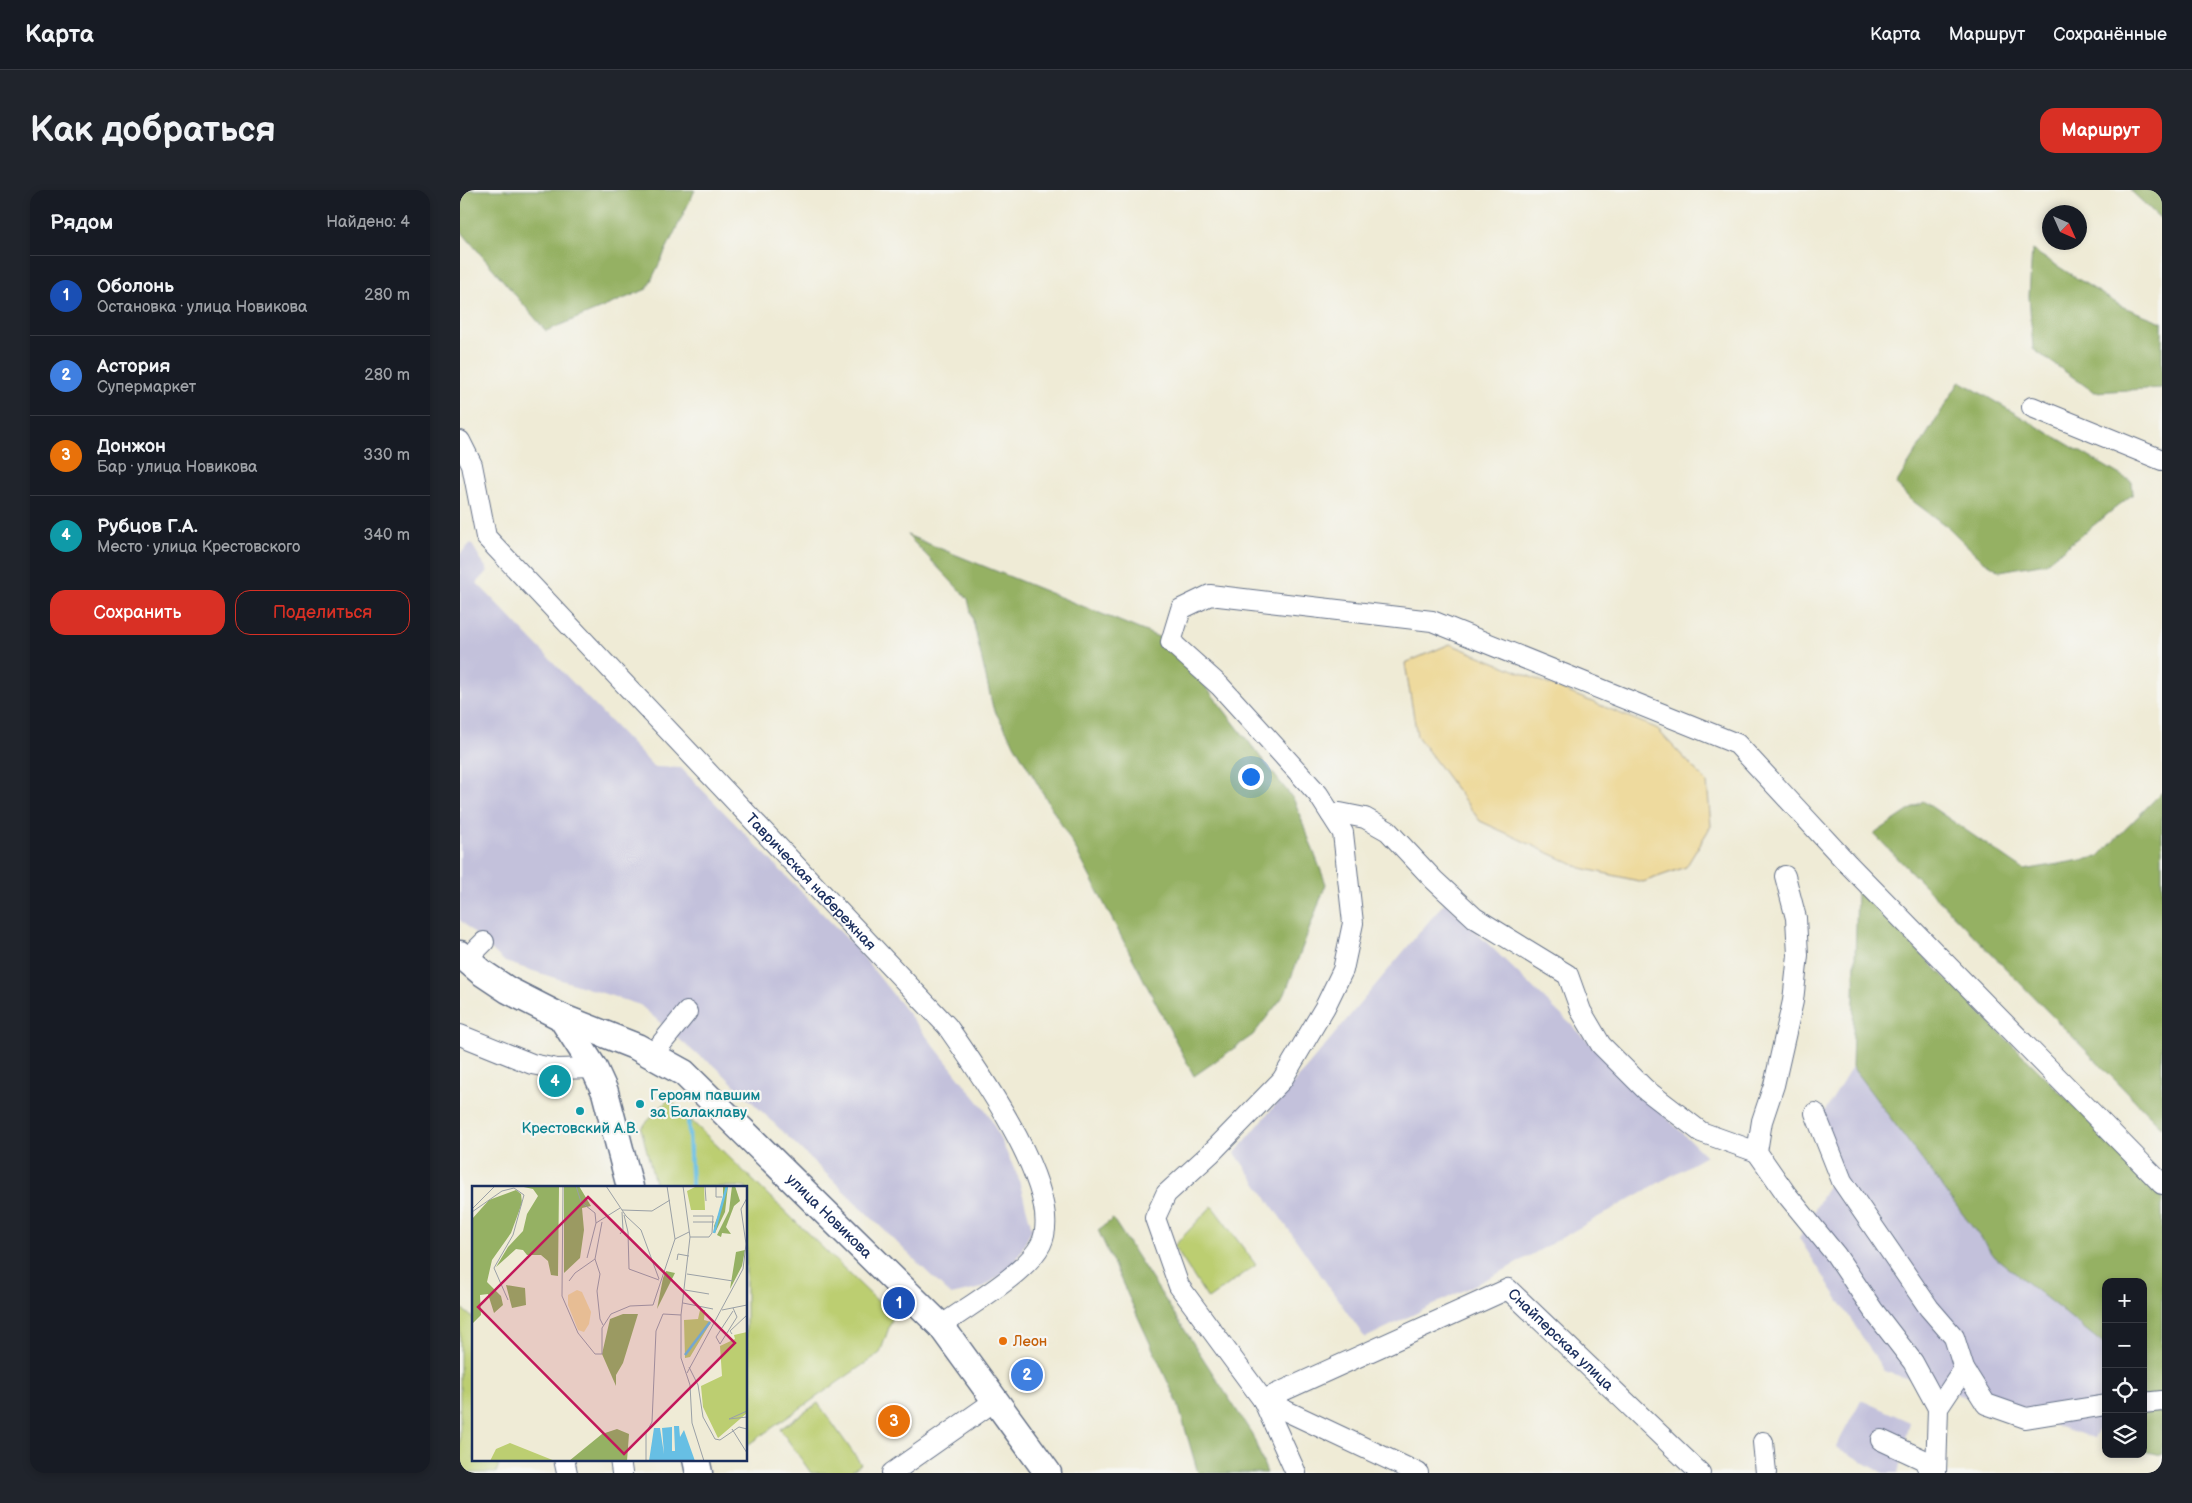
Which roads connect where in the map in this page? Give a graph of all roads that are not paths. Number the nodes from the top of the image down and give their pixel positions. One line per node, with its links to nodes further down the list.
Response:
1 (2032, 408): 3 (street)
2 (460, 441): 18 (street, Таврическая набережная)
3 (2162, 460)
4 (1331, 814): 15 (street); 16 (street); 21 (street)
5 (1785, 876): 15 (street)
6 (484, 942): 7 (street)
7 (463, 957): 9 (main road, улица Новикова)
8 (688, 1012): 11 (street)
9 (561, 1017): 11 (main road, улица Новикова); 12 (main road)
10 (460, 1036): 12 (street)
11 (652, 1055): 13 (main road); 18 (main road, улица Новикова)
12 (594, 1068): 13 (main road)
13 (604, 1092): 17 (main road)
14 (1815, 1113): 19 (street)
15 (1757, 1152): 25 (street)
16 (2162, 1184)
17 (630, 1186)
18 (941, 1326): 20 (main road, улица Новикова)
19 (1964, 1369): 24 (street); 25 (street)
20 (996, 1400): 34 (street); 35 (main road, улица Новикова)
21 (1263, 1400): 36 (street); 37 (street); 38 (street, Снайперская улица)
22 (2162, 1401): 23 (street)
23 (2147, 1403)
24 (2102, 1406)
25 (1938, 1408): 41 (street)
26 (1881, 1440): 40 (street)
27 (1763, 1442): 39 (street)
28 (564, 1460): 31 (street)
29 (620, 1460): 32 (street)
30 (696, 1460): 33 (main road)
31 (567, 1473)
32 (622, 1473)
33 (699, 1473)
34 (892, 1473)
35 (1048, 1473)
36 (1296, 1473)
37 (1418, 1473)
38 (1700, 1473)
39 (1766, 1473)
40 (1930, 1473)
41 (1936, 1473)

